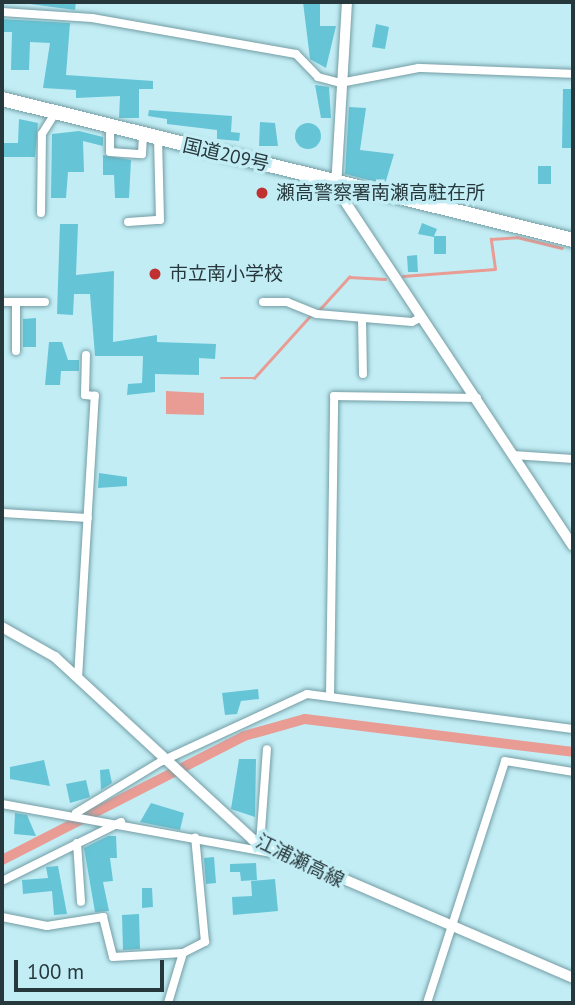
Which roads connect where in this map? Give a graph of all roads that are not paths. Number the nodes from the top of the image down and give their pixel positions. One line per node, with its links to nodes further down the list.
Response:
1 (347, 2): 4 (main road)
2 (2, 12): 4 (street)
3 (573, 74): 4 (street)
4 (341, 83): 10 (main road)
5 (2, 99): 6 (highway, 国道209号)
6 (55, 113): 7 (highway, 国道209号); 11 (street)
7 (110, 126): 8 (highway, 国道209号); 8 (street)
8 (143, 134): 9 (highway, 国道209号)
9 (158, 138): 10 (highway, 国道209号); 12 (street)
10 (334, 181): 13 (highway, 国道209号); 18 (main road)
11 (41, 213)
12 (128, 222)
13 (573, 240)
14 (2, 302): 15 (street)
15 (16, 302): 16 (street); 20 (street)
16 (45, 302)
17 (263, 302): 19 (street)
18 (422, 317): 19 (street); 23 (main road)
19 (362, 318): 22 (street)
20 (16, 352)
21 (86, 355): 27 (street)
22 (363, 374)
23 (477, 398): 24 (main road); 31 (street)
24 (513, 455): 25 (street); 28 (main road)
25 (573, 459)
26 (2, 513): 27 (street)
27 (88, 517): 30 (street)
28 (573, 546)
29 (2, 627): 30 (main road, 江浦瀬高線)
30 (78, 678): 34 (main road, 江浦瀬高線)
31 (330, 698): 32 (street); 34 (street)
32 (573, 729)
33 (267, 749): 41 (street)
34 (165, 763): 37 (street); 41 (main road, 江浦瀬高線)
35 (573, 772): 46 (street)
36 (2, 804): 37 (street)
37 (71, 812): 38 (street)
38 (116, 821): 39 (street); 40 (street)
39 (195, 837): 42 (street); 47 (street)
40 (77, 843): 43 (street); 44 (street)
41 (260, 844): 42 (main road, 江浦瀬高線)
42 (278, 854): 46 (main road, 江浦瀬高線)
43 (2, 881)
44 (81, 902)
45 (2, 917): 47 (street)
46 (449, 927): 48 (main road, 江浦瀬高線); 50 (street)
47 (183, 954): 49 (street)
48 (573, 978)
49 (169, 1003)
50 (427, 1003)

